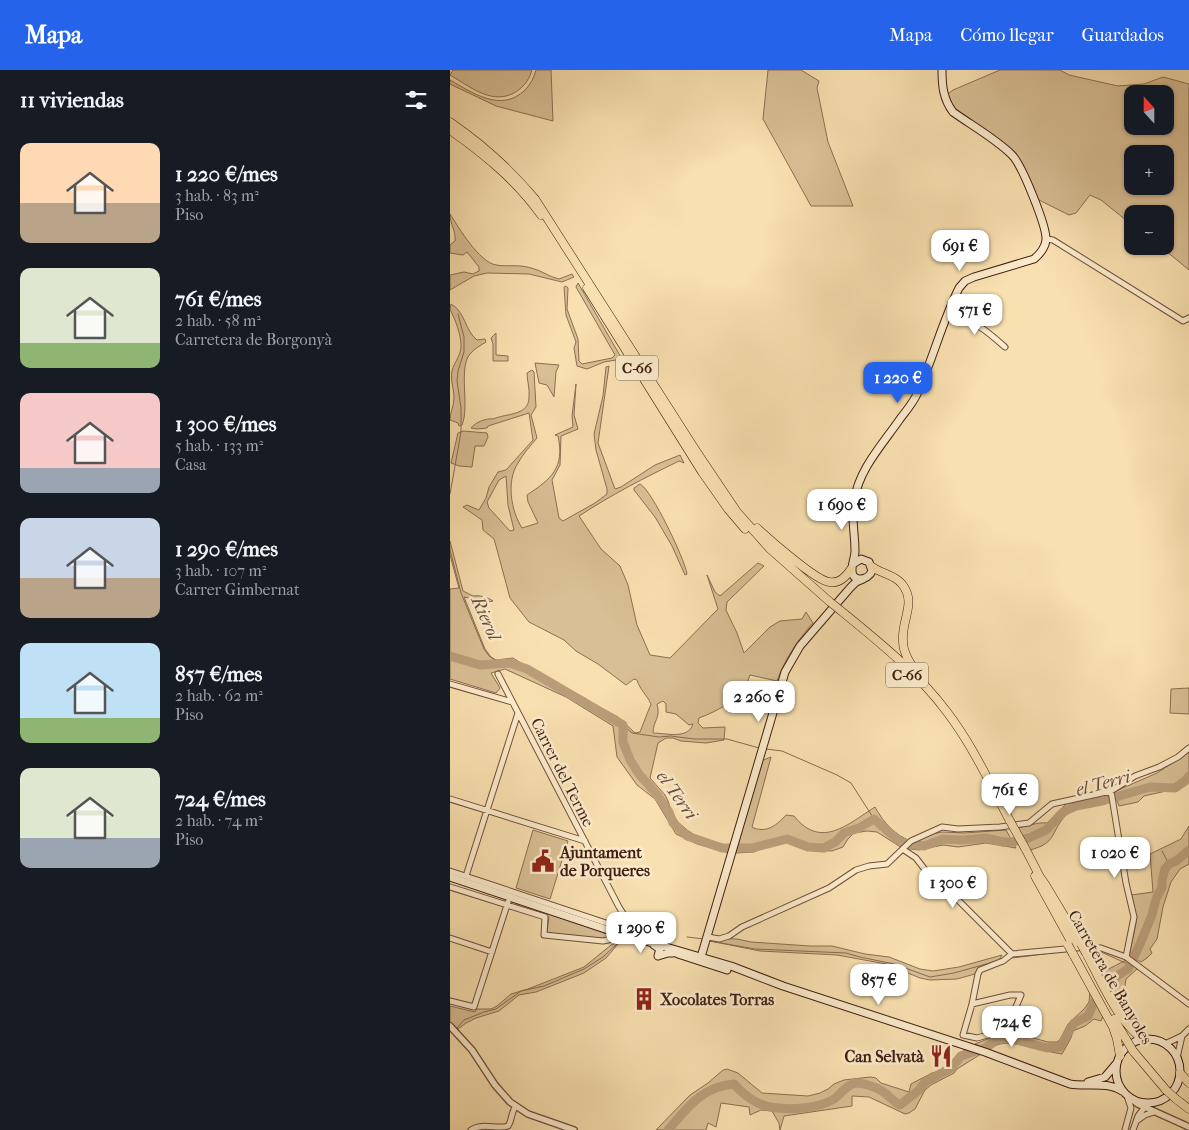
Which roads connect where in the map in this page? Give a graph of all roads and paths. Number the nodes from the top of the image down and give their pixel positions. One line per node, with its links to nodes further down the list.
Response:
1 (942, 70): 4 (main road)
2 (450, 122): 8 (highway, C-66)
3 (450, 130): 15 (highway, C-66)
4 (1046, 239): 5 (main road); 6 (street)
5 (947, 318): 7 (street); 9 (main road)
6 (1189, 318)
7 (1005, 347)
8 (737, 512): 12 (highway); 15 (highway, C-66)
9 (855, 547): 10 (main road); 12 (main road)
10 (864, 560): 11 (main road); 12 (main road)
11 (871, 566): 13 (main road); 19 (highway)
12 (853, 569): 13 (main road); 14 (main road)
13 (864, 579): 14 (main road)
14 (850, 588): 45 (main road)
15 (829, 604): 16 (highway, C-66)
16 (838, 612): 19 (highway, C-66); 28 (highway, C-66)
17 (498, 674): 20 (street, Carrer del Terme)
18 (450, 684): 20 (street)
19 (926, 687): 28 (highway, C-66)
20 (512, 702): 21 (street, Carrer del Terme)
21 (518, 713): 22 (street, Carrer del Terme); 23 (street)
22 (524, 725): 23 (street); 29 (street, Carrer del Terme)
23 (514, 730): 27 (street)
24 (1189, 748): 25 (street)
25 (1111, 791): 33 (street); 53 (street)
26 (450, 799): 27 (street)
27 (487, 811): 30 (street); 35 (street)
28 (1008, 821): 32 (highway, C-66)
29 (577, 827): 30 (street); 31 (street, Carrer del Terme)
30 (566, 835): 31 (street)
31 (585, 841): 40 (street, Carrer del Terme)
32 (1022, 848): 46 (highway, C-66); 46 (highway)
33 (904, 850): 45 (street); 50 (street)
34 (450, 871): 35 (street)
35 (466, 876): 41 (street)
36 (450, 877): 38 (main road)
37 (450, 887): 39 (street)
38 (510, 897): 39 (street); 41 (main road)
39 (507, 905): 42 (street); 48 (street)
40 (620, 909): 41 (street); 43 (street, Carrer del Terme)
41 (610, 927): 42 (main road); 43 (main road)
42 (619, 935): 47 (main road)
43 (636, 935): 47 (main road); 49 (main road)
44 (450, 938): 48 (street)
45 (707, 941): 52 (main road)
46 (1074, 944): 51 (highway, C-66)
47 (660, 951): 49 (main road); 49 (main road)
48 (492, 952): 56 (street)
49 (679, 953): 52 (main road); 54 (main road)
50 (1012, 954): 53 (street); 57 (street)
51 (1079, 954): 63 (highway); 67 (highway); 73 (highway, C-66, bridge)
52 (702, 956): 54 (main road); 55 (main road)
53 (1127, 958): 58 (street)
54 (737, 973): 55 (main road)
55 (783, 986): 64 (main road)
56 (450, 1001)
57 (972, 1004): 61 (street); 61 (street)
58 (1189, 1004)
59 (450, 1026): 76 (street)
60 (1189, 1029): 62 (street)
61 (963, 1035): 64 (street)
62 (1182, 1036): 65 (street); 68 (street)
63 (1143, 1040): 65 (main road); 67 (main road)
64 (960, 1044): 66 (main road)
65 (1165, 1044): 68 (main road)
66 (997, 1056): 69 (main road); 72 (main road)
67 (1120, 1056): 69 (main road)
68 (1177, 1058): 70 (main road)
69 (1117, 1064): 72 (main road)
70 (1180, 1073): 71 (highway); 74 (main road)
71 (1189, 1083)
72 (1127, 1095): 74 (main road); 83 (street)
73 (1177, 1097): 75 (highway, C-66); 77 (highway, C-66)
74 (1146, 1105): 78 (street); 79 (street)
75 (1189, 1105)
76 (516, 1106): 81 (street); 82 (street)
77 (1189, 1109)
78 (1154, 1112): 79 (street); 80 (street)
79 (1136, 1122): 84 (street)
80 (1189, 1127)
81 (471, 1130)
82 (574, 1130)
83 (1125, 1130)
84 (1133, 1130)

